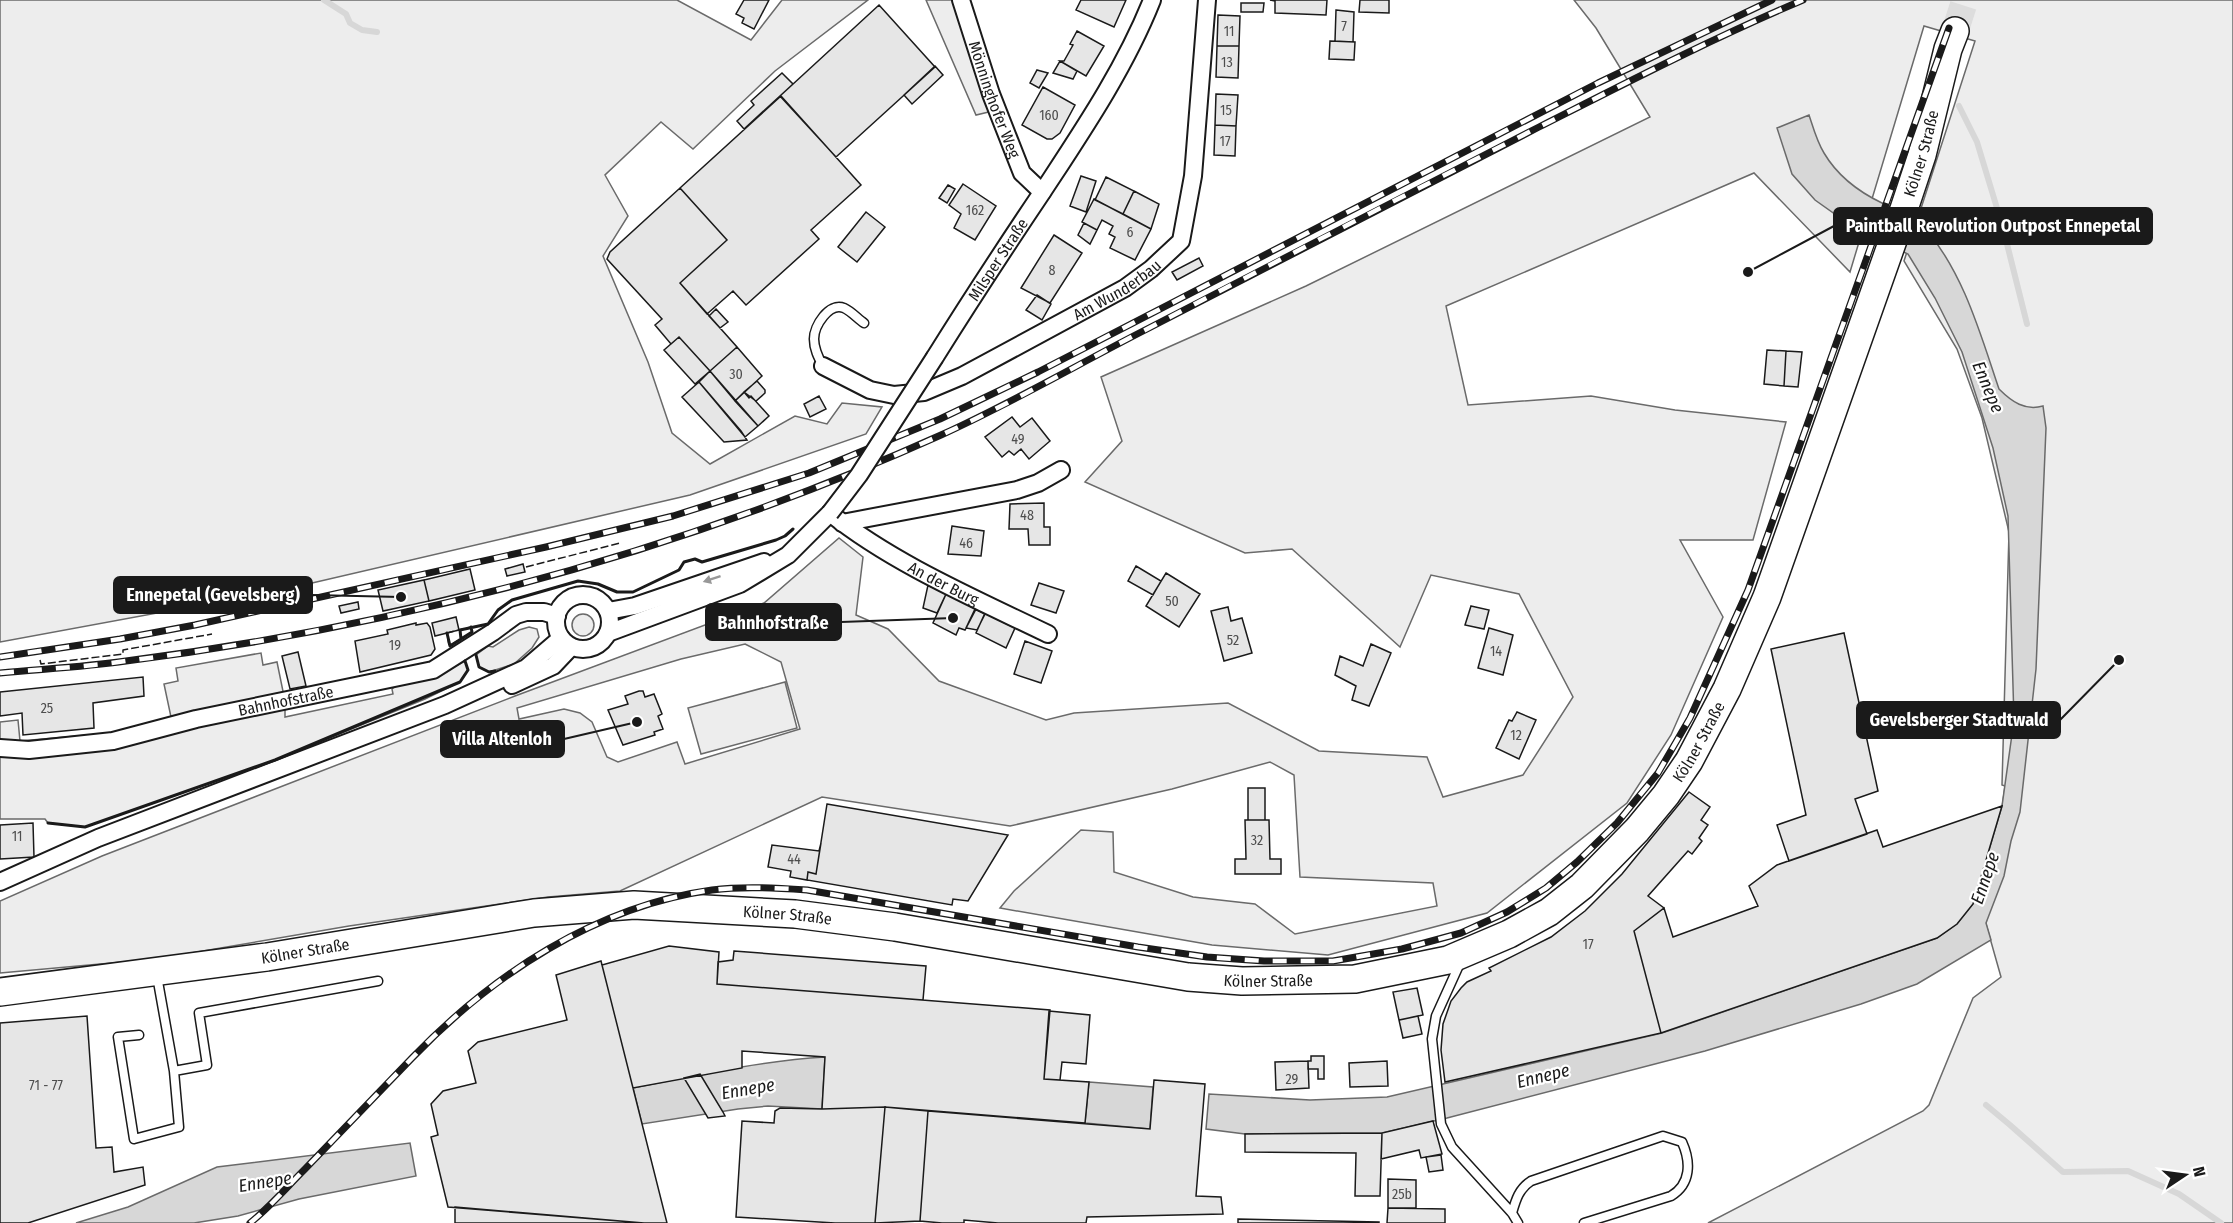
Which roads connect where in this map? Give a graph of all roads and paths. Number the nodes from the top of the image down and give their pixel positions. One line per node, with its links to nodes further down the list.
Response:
1 (961, 0): 5 (street, Mönninghofer Weg)
2 (1152, 0): 5 (street, Milsper Straße)
3 (1207, 0): 7 (street, Am Wunderbau)
4 (1955, 31): 18 (main road, Kölner Straße)
5 (1042, 192): 9 (street, Milsper Straße, bridge)
6 (864, 323): 7 (lane)
7 (823, 366)
8 (1061, 470): 9 (street)
9 (836, 518): 10 (street); 14 (street, An der Burg)
10 (788, 555): 11 (street, one-way to 11); 13 (street)
11 (608, 611): 12 (street); 13 (street)
12 (557, 616): 15 (street); 16 (street, Bahnhofstraße)
13 (608, 633): 15 (street)
14 (1048, 634)
15 (566, 643): 17 (street)
16 (0, 748)
17 (1, 879)
18 (1463, 954): 19 (main road, Kölner Straße); 24 (lane)
19 (156, 973): 21 (main road, Kölner Straße); 23 (lane)
20 (378, 981): 23 (lane)
21 (0, 992)
22 (139, 1035): 23 (lane)
23 (174, 1071)
24 (1512, 1213): 25 (lane); 26 (lane)
25 (1518, 1223)
26 (1584, 1223)

